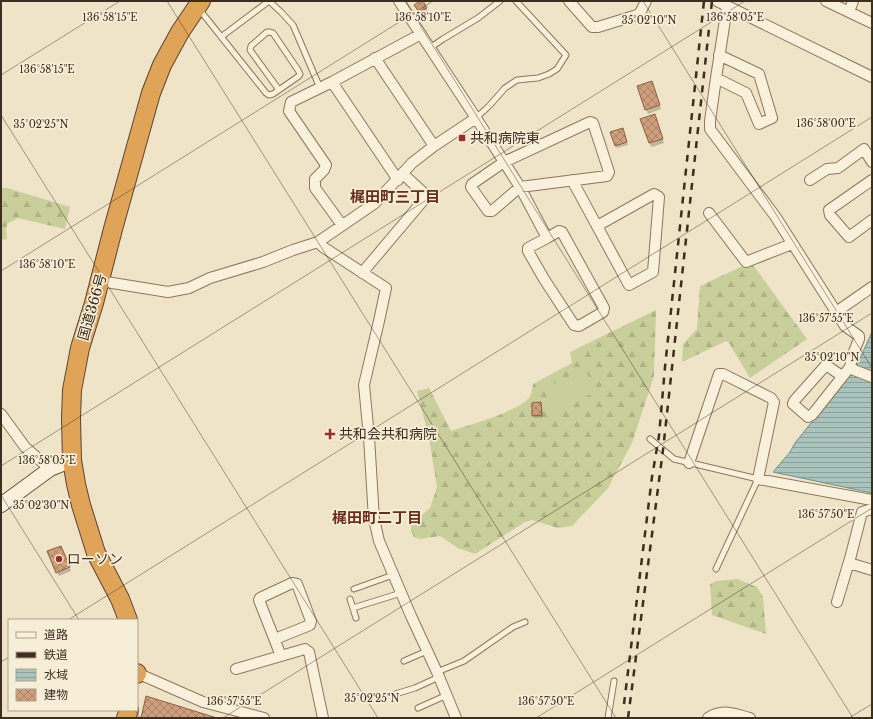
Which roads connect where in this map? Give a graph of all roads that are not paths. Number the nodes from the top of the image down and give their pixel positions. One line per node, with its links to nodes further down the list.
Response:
1 (269, 1): 14 (lane); 21 (lane)
2 (399, 1): 13 (street)
3 (500, 1): 15 (lane)
4 (516, 1): 23 (lane)
5 (646, 1): 8 (street)
6 (826, 1): 11 (street)
7 (853, 1): 11 (street)
8 (575, 3)
9 (721, 3): 16 (street); 18 (street)
10 (199, 4): 14 (lane); 40 (highway, 国道366号)
11 (849, 12): 12 (street)
12 (872, 23)
13 (420, 34): 15 (street); 17 (street)
14 (221, 37): 22 (lane)
15 (430, 48): 23 (street)
16 (719, 55): 19 (street); 19 (street)
17 (375, 58): 20 (street); 24 (street)
18 (872, 77)
19 (716, 78): 38 (street)
20 (332, 82): 21 (street); 27 (street)
21 (320, 88): 34 (street)
22 (278, 90): 22 (lane)
23 (476, 118): 24 (street); 25 (street)
24 (434, 146): 27 (street)
25 (504, 162): 28 (street); 31 (street); 31 (street)
26 (872, 162): 29 (street)
27 (400, 177): 34 (street); 39 (street)
28 (572, 180): 31 (street); 35 (street)
29 (810, 180)
30 (872, 180): 33 (street)
31 (520, 187): 36 (street)
32 (709, 213): 38 (street)
33 (872, 220)
34 (342, 225): 37 (street)
35 (597, 226): 35 (street)
36 (547, 238): 36 (street)
37 (318, 242): 39 (street); 40 (street)
38 (792, 244): 42 (street)
39 (362, 273): 58 (street)
40 (100, 281): 48 (highway, 国道366号)
41 (872, 287): 42 (street)
42 (836, 312): 43 (street)
43 (850, 367): 44 (street); 45 (street)
44 (842, 376): 44 (street)
45 (872, 377)
46 (1, 414): 50 (street)
47 (650, 439): 49 (lane)
48 (72, 460): 50 (street); 65 (highway, 国道366号)
49 (689, 462): 51 (lane); 51 (street)
50 (50, 469): 53 (street)
51 (758, 479): 52 (street); 56 (lane)
52 (872, 500)
53 (1, 505)
54 (872, 509): 55 (street)
55 (849, 563): 57 (street); 62 (street)
56 (716, 569)
57 (872, 570)
58 (394, 575): 59 (lane); 60 (street)
59 (354, 589)
60 (401, 593): 63 (lane); 68 (street)
61 (350, 599): 63 (lane)
62 (837, 602)
63 (353, 608): 64 (lane)
64 (356, 618)
65 (128, 619)
66 (525, 622): 73 (lane)
67 (275, 639): 67 (street); 69 (street)
68 (427, 650): 70 (lane); 73 (street)
69 (281, 656): 71 (street); 79 (street)
70 (404, 661)
71 (236, 669)
72 (138, 673): 78 (street)
73 (438, 675): 75 (lane); 76 (street)
74 (614, 681): 81 (lane)
75 (395, 694)
76 (447, 696): 77 (lane); 80 (street)
77 (418, 708)
78 (264, 718)
79 (323, 718)
80 (456, 718)
81 (608, 718)
82 (708, 718): 83 (street)
83 (750, 718)

